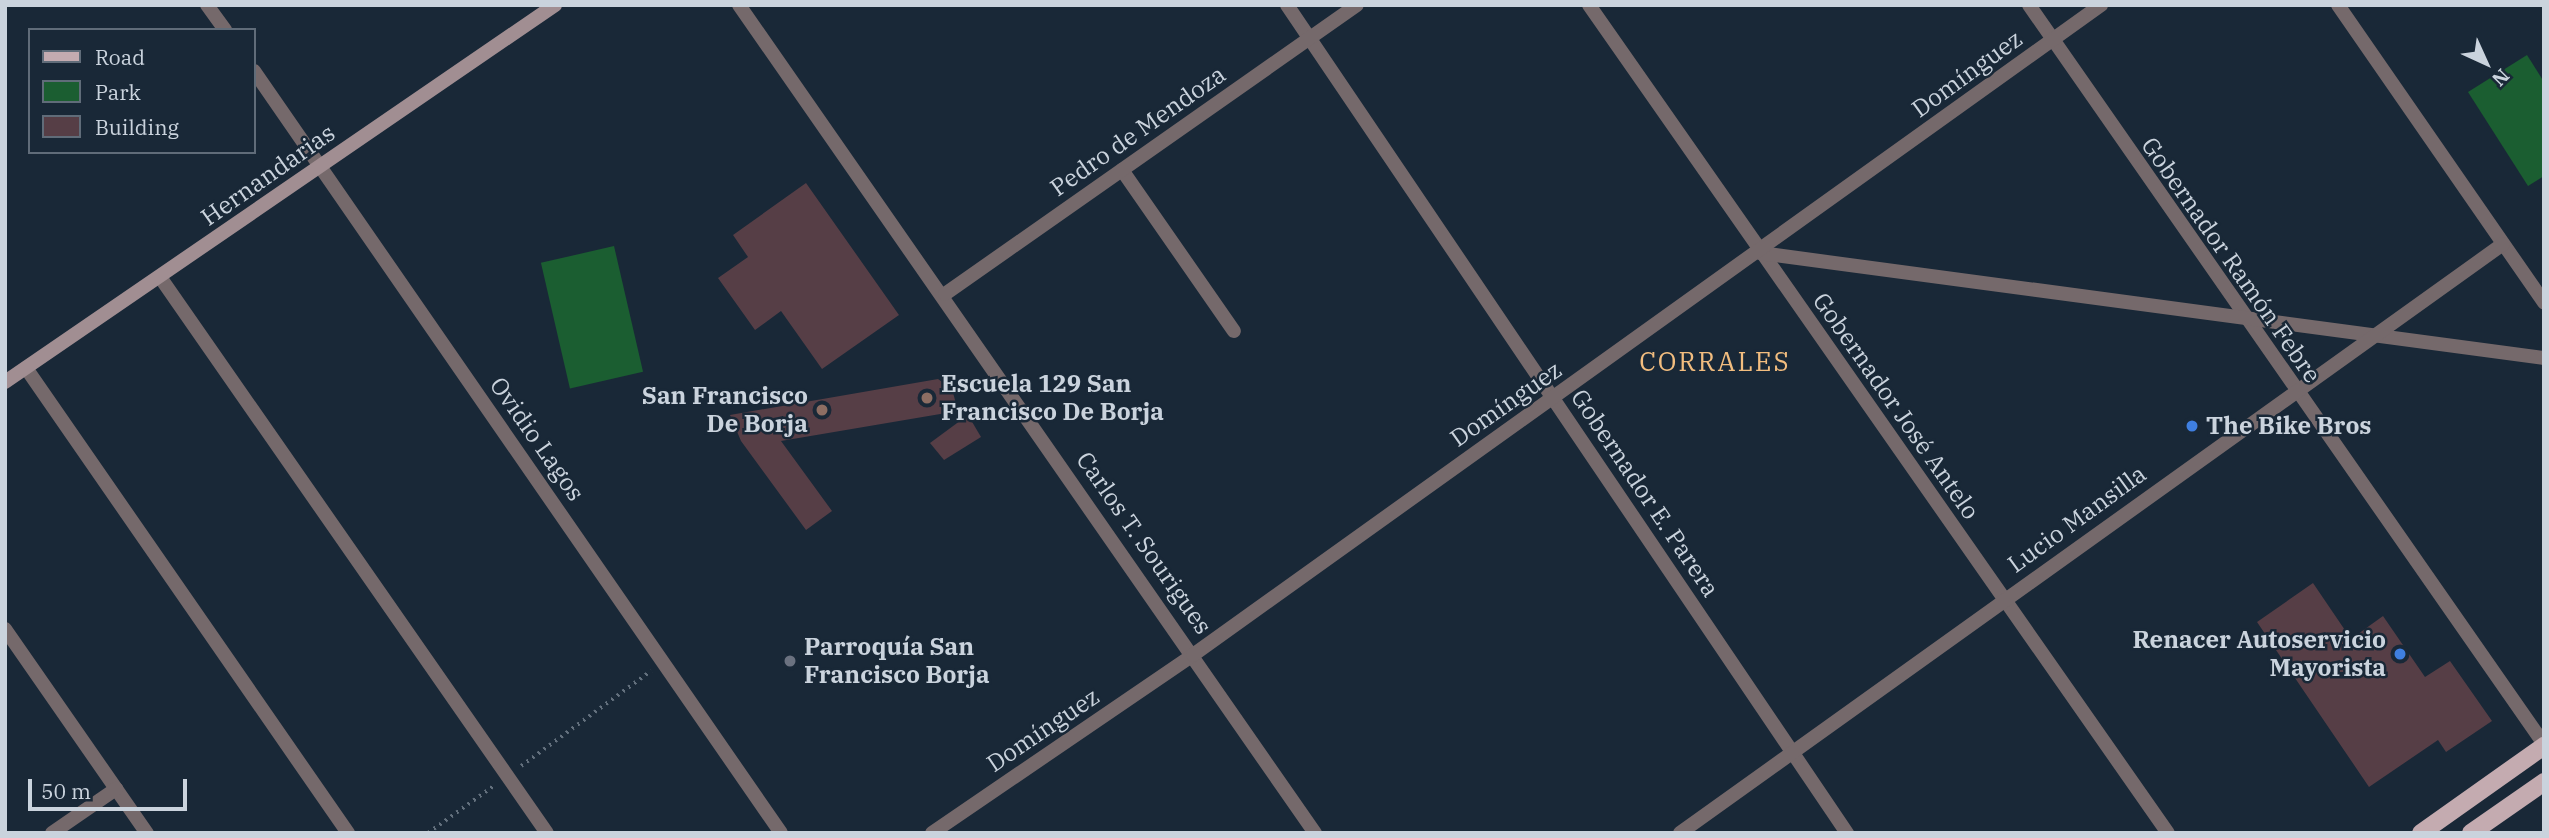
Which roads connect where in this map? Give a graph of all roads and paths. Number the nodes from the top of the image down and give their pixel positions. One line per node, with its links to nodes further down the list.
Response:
1 (207, 5): 10 (street)
2 (555, 5): 14 (street, Hernandarias)
3 (739, 5): 19 (street, Carlos T. Sourigues)
4 (1287, 5): 11 (street, Gobernador E. Parera)
5 (1357, 5): 11 (street, Pedro de Mendoza)
6 (1589, 5): 17 (street, Gobernador José Antelo)
7 (2029, 5): 12 (street, Gobernador Ramón Febre)
8 (2101, 5): 12 (street, Domínguez)
9 (2338, 5): 16 (street)
10 (224, 28)
11 (1310, 38): 15 (street, Pedro de Mendoza); 28 (street, Gobernador E. Parera)
12 (2052, 40): 17 (street, Domínguez); 21 (street, Gobernador Ramón Febre)
13 (256, 74): 14 (street, Ovidio Lagos)
14 (320, 166): 18 (street, Hernandarias); 32 (street, Ovidio Lagos)
15 (1122, 170): 19 (street, Pedro de Mendoza); 22 (street)
16 (2503, 244): 20 (street); 23 (street, Lucio Mansilla)
17 (1760, 253): 21 (street); 28 (street, Domínguez); 29 (street, Gobernador José Antelo)
18 (160, 277): 25 (street, Hernandarias); 35 (street)
19 (945, 294): 31 (street, Carlos T. Sourigues)
20 (2544, 303)
21 (2243, 319): 23 (street); 27 (street, Gobernador Ramón Febre)
22 (1234, 331)
23 (2373, 336): 24 (street); 27 (street, Lucio Mansilla)
24 (2544, 358)
25 (26, 368): 26 (street, Hernandarias); 40 (street)
26 (5, 382)
27 (2294, 391): 29 (street, Lucio Mansilla); 33 (street, Gobernador Ramón Febre)
28 (1553, 398): 31 (street, Domínguez); 34 (street, Gobernador E. Parera)
29 (2005, 599): 34 (street, Lucio Mansilla); 48 (street, Gobernador José Antelo)
30 (5, 629): 37 (street)
31 (1193, 655): 44 (street, Domínguez); 45 (street, Carlos T. Sourigues)
32 (663, 662): 35 (path); 43 (street, Ovidio Lagos)
33 (2544, 745): 49 (main road)
34 (1795, 753): 46 (street, Lucio Mansilla); 47 (street, Gobernador E. Parera)
35 (508, 776): 41 (path); 42 (street)
36 (2544, 782): 50 (main road)
37 (116, 789): 38 (street); 39 (street)
38 (52, 833)
39 (147, 833)
40 (348, 833)
41 (428, 833)
42 (547, 833)
43 (781, 833)
44 (932, 833)
45 (1315, 833)
46 (1680, 833)
47 (1847, 833)
48 (2168, 833)
49 (2421, 833)
50 (2471, 833)

